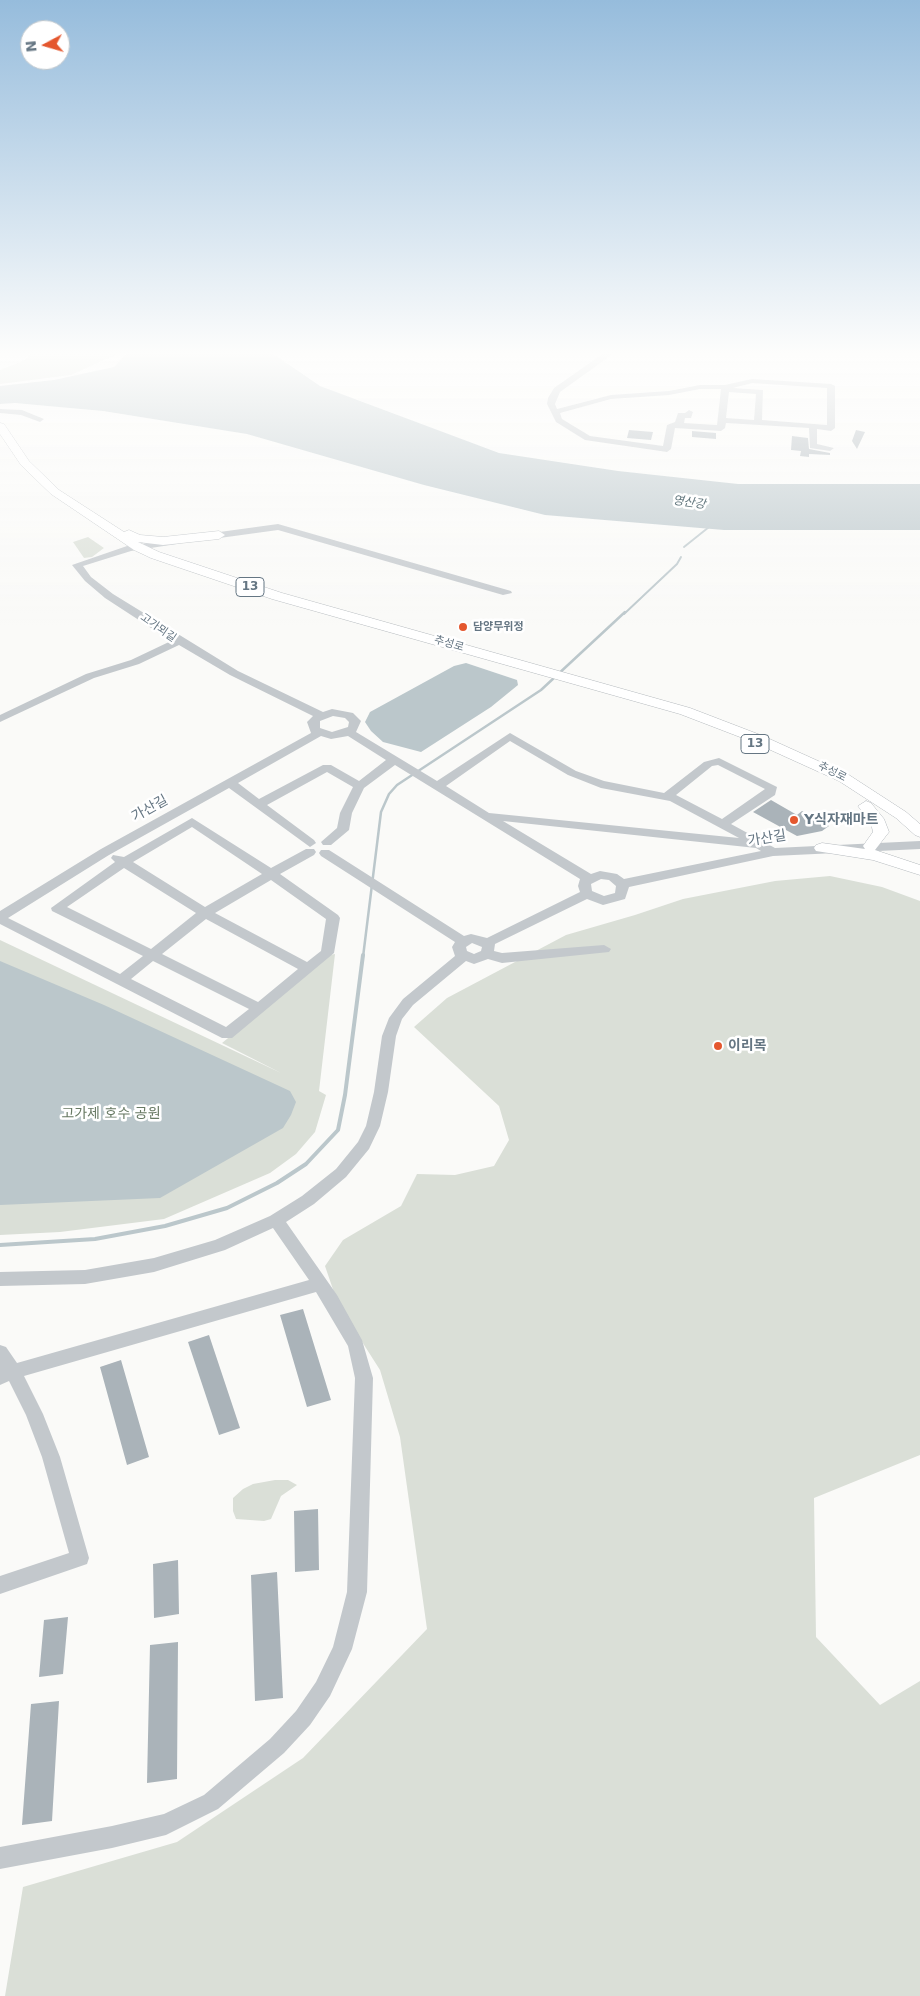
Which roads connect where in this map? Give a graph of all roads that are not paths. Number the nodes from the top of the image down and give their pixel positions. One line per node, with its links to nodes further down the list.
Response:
1 (1, 444): 10 (main road, 추성로 / 13)
2 (13, 444): 7 (main road, 추성로 / 13)
3 (632, 444): 4 (street)
4 (668, 444)
5 (813, 444): 6 (street)
6 (830, 448)
7 (68, 501): 8 (main road); 10 (main road, 추성로 / 13)
8 (219, 535): 9 (street); 12 (street)
9 (190, 540): 10 (street); 11 (main road)
10 (134, 548): 11 (main road, 추성로 / 13); 13 (street, 고가뫼길); 14 (main road, 추성로 / 13)
11 (180, 565): 14 (main road, 추성로 / 13)
12 (507, 593)
13 (179, 641): 16 (street); 17 (street, 고가뫼길)
14 (540, 673): 15 (main road, 추성로 / 13)
15 (573, 682): 27 (main road, 추성로 / 13); 30 (main road, 추성로 / 13)
16 (320, 715): 18 (street); 19 (street)
17 (0, 719)
18 (349, 732): 19 (street); 20 (street)
19 (319, 733): 22 (street, 가산길)
20 (395, 759): 21 (street); 23 (street)
21 (417, 773): 24 (street)
22 (229, 782): 26 (street); 38 (street, 가산길)
23 (359, 786): 26 (street); 35 (street)
24 (438, 786): 25 (street); 28 (street)
25 (667, 796): 29 (street); 29 (street)
26 (259, 804): 36 (street)
27 (866, 806): 33 (main road, 추성로 / 13); 34 (main road)
28 (489, 816): 31 (street); 32 (street)
29 (724, 824): 32 (street)
30 (917, 829)
31 (513, 830): 40 (street); 44 (street)
32 (759, 844): 39 (street)
33 (920, 845): 34 (street, 가산길)
34 (870, 846): 37 (street, 가산길)
35 (326, 847): 36 (street); 50 (street)
36 (310, 848): 43 (street)
37 (822, 848): 39 (street, 가산길); 42 (main road)
38 (105, 852): 41 (street); 48 (street, 가산길)
39 (772, 852): 40 (street, 가산길)
40 (736, 860): 45 (street, 가산길)
41 (124, 862): 43 (street); 47 (street); 52 (street)
42 (920, 870)
43 (271, 874): 47 (street); 53 (street)
44 (589, 879): 45 (street); 46 (street)
45 (622, 884): 46 (street)
46 (587, 894): 49 (street)
47 (205, 913): 52 (street); 53 (street)
48 (0, 918): 54 (street)
49 (487, 948): 50 (street); 50 (street); 51 (street)
50 (464, 949): 56 (street)
51 (604, 949)
52 (152, 955): 54 (street); 55 (street)
53 (308, 969): 55 (street)
54 (121, 980): 55 (street)
55 (258, 1008)
56 (276, 1220): 57 (street); 58 (street)
57 (0, 1279)
58 (320, 1284): 60 (street); 62 (street)
59 (0, 1352): 60 (street)
60 (7, 1375): 61 (street)
61 (0, 1585)
62 (0, 1858)

